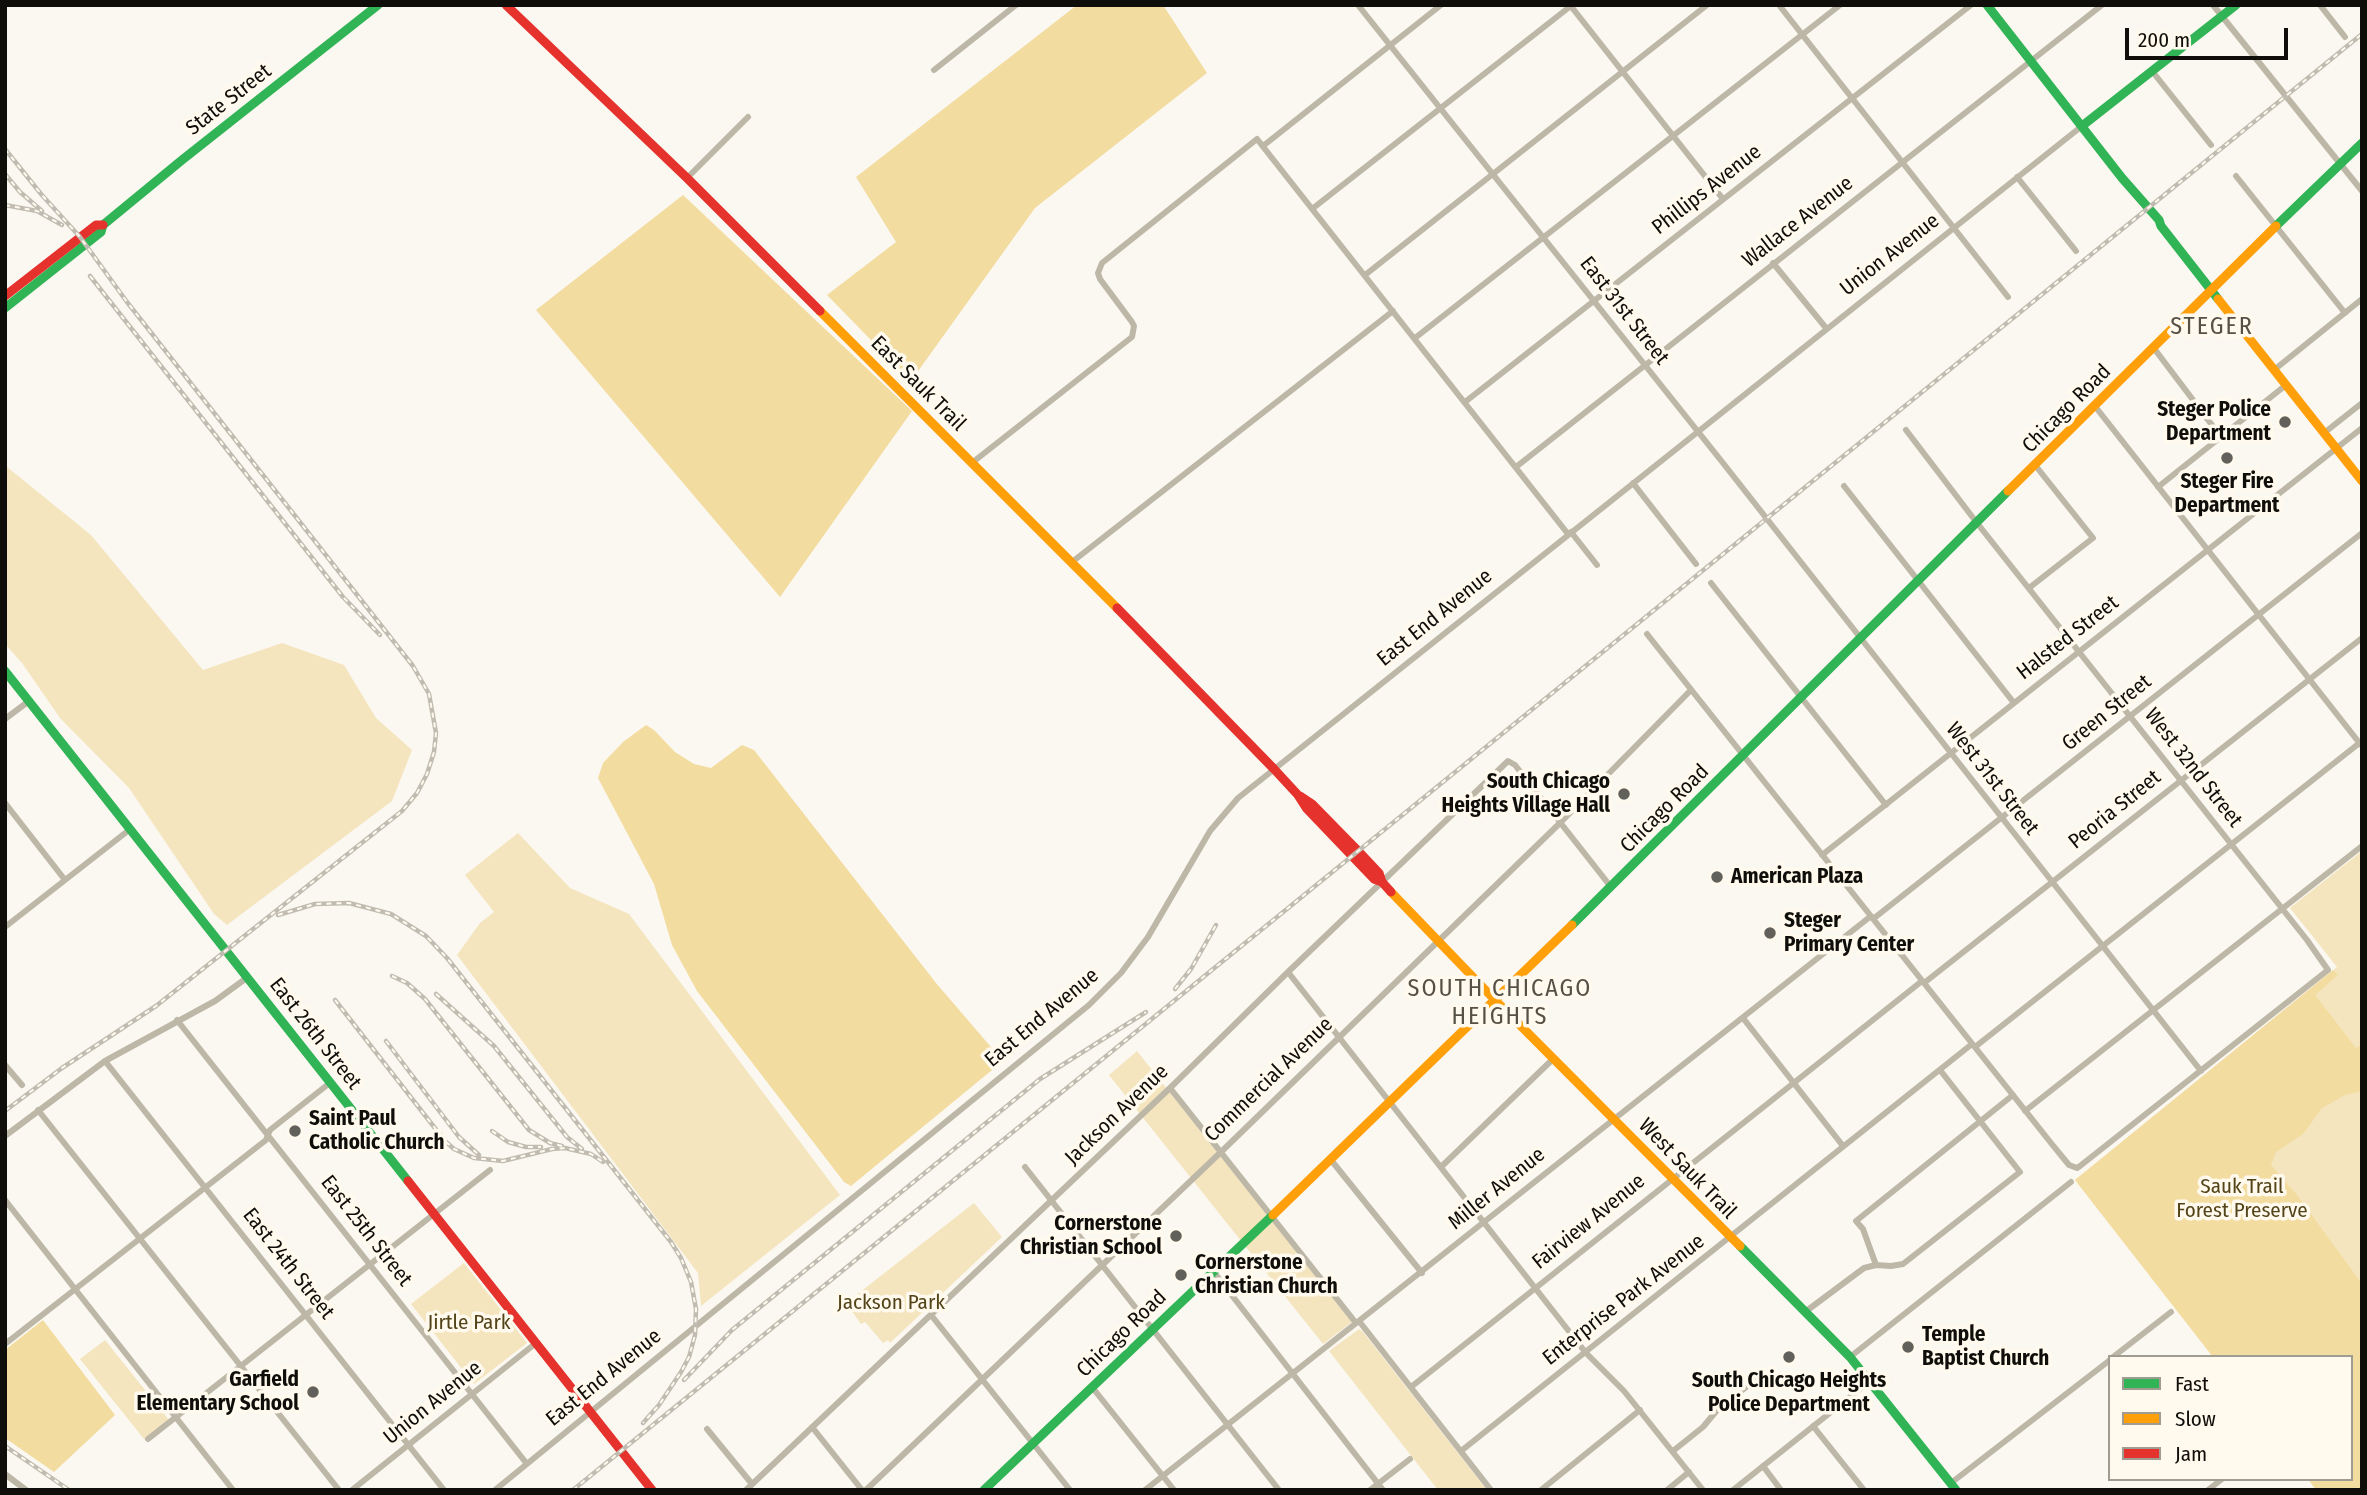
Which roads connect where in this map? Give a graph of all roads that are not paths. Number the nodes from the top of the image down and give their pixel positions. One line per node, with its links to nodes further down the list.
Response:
1 (378, 5): 41 (main road, State Street)
2 (506, 5): 37 (main road, East Sauk Trail)
3 (1016, 5): 21 (street)
4 (1358, 5): 19 (street, East 31st Street)
5 (1441, 5): 19 (street)
6 (1707, 5): 23 (street)
7 (1779, 5): 17 (street)
8 (1840, 5): 17 (street)
9 (1971, 5): 24 (street, Phillips Avenue)
10 (1987, 5): 20 (main road)
11 (2102, 5): 20 (street, Wallace Avenue)
12 (2213, 5): 16 (street)
13 (2235, 5): 16 (main road, Union Avenue)
14 (2320, 5): 18 (street)
15 (1571, 6): 23 (street); 25 (street)
16 (2222, 16): 22 (main road, Union Avenue); 33 (street)
17 (1802, 35): 24 (street); 28 (street)
18 (2345, 37)
19 (1391, 44): 25 (street, East 31st Street); 31 (street)
20 (2031, 61): 27 (main road); 32 (street, Wallace Avenue)
21 (934, 70)
22 (2152, 71): 27 (main road, Union Avenue); 30 (street)
23 (1622, 72): 28 (street); 34 (street)
24 (1852, 99): 32 (street); 39 (street, Phillips Avenue)
25 (1441, 108): 34 (street, East 31st Street); 40 (street)
26 (748, 117): 37 (street)
27 (2082, 126): 36 (street, Union Avenue); 48 (main road)
28 (1673, 136): 39 (street); 44 (street)
29 (2362, 143): 33 (main road, Chicago Road)
30 (2211, 145)
31 (1263, 146): 40 (street); 71 (street)
32 (1903, 163): 43 (street); 46 (street, Wallace Avenue)
33 (2340, 163): 38 (street); 42 (main road, Chicago Road)
34 (1493, 174): 44 (street, East 31st Street); 47 (street)
35 (2236, 176): 42 (street)
36 (2017, 177): 43 (street, Union Avenue); 45 (street)
37 (687, 178): 71 (main road, East Sauk Trail)
38 (2362, 191)
39 (1723, 199): 52 (street, Phillips Avenue)
40 (1312, 209): 47 (street)
41 (103, 225): 49 (main road, State Street); 53 (main road, State Street)
42 (2275, 225): 48 (main road, Chicago Road); 55 (street)
43 (1954, 228): 50 (street); 56 (street, Union Avenue)
44 (1544, 237): 52 (street, East 31st Street); 57 (street)
45 (2076, 251)
46 (1773, 263): 56 (street); 59 (street, Wallace Avenue)
47 (1365, 275): 54 (street)
48 (2210, 289): 58 (main road, Chicago Road); 60 (main road)
49 (5, 296)
50 (2008, 297)
51 (2362, 299): 55 (street)
52 (1594, 301): 59 (street, East 31st Street); 62 (street, Phillips Avenue)
53 (5, 308)
54 (1393, 311): 57 (street); 82 (street)
55 (2344, 313): 60 (street)
56 (1826, 328): 67 (street, Union Avenue)
57 (1415, 338): 62 (street)
58 (2152, 347): 64 (main road, Chicago Road); 69 (street)
59 (1644, 364): 67 (street, East 31st Street); 73 (street, Wallace Avenue)
60 (2274, 370): 61 (main road)
61 (2286, 385): 68 (main road); 69 (street)
62 (1465, 402): 73 (street)
63 (2362, 403): 68 (street)
64 (2094, 405): 72 (main road, Chicago Road); 77 (street)
65 (2362, 428): 70 (street, Halsted Street)
66 (1906, 430): 78 (street, West 32nd Street)
67 (1697, 431): 75 (street, Union Avenue); 91 (street, East 31st Street)
68 (2324, 433): 70 (main road)
69 (2221, 437): 77 (street)
70 (2336, 449): 74 (main road); 81 (street, Halsted Street)
71 (972, 462): 82 (main road, East Sauk Trail)
72 (2035, 465): 78 (main road, Chicago Road); 87 (street)
73 (1516, 467): 79 (street)
74 (2362, 481)
75 (1633, 483): 79 (street, Union Avenue); 83 (street)
76 (1844, 486): 85 (street)
77 (2158, 487): 81 (street)
78 (1977, 523): 85 (main road, Chicago Road); 87 (street, West 32nd Street)
79 (1569, 533): 84 (street); 104 (street, East End Avenue)
80 (2362, 533): 88 (street, Green Street)
81 (2207, 550): 88 (street); 92 (street, Halsted Street)
82 (1072, 562): 104 (main road, East Sauk Trail)
83 (1696, 564)
84 (1597, 565)
85 (1919, 580): 91 (main road, Chicago Road); 98 (street)
86 (1711, 583): 96 (street)
87 (2029, 588): 92 (street, West 32nd Street)
88 (2258, 615): 94 (street); 99 (street, Green Street)
89 (1647, 634): 95 (street)
90 (2362, 638): 94 (street, Peoria Street)
91 (1860, 640): 96 (main road, Chicago Road); 102 (street, West 31st Street)
92 (2079, 652): 98 (street, Halsted Street); 99 (street, West 32nd Street)
93 (5, 671): 97 (main road, East 26th Street)
94 (2309, 679): 101 (street); 105 (street, Peoria Street)
95 (1691, 690): 103 (street); 109 (street, Commercial Avenue)
96 (1801, 698): 103 (main road, Chicago Road); 107 (street)
97 (29, 701): 100 (street); 110 (main road, East 26th Street)
98 (2014, 703): 102 (street, Halsted Street)
99 (2130, 716): 105 (street, West 32nd Street); 108 (street, Green Street)
100 (5, 719)
101 (2361, 743): 111 (street, Enterprise Park Avenue)
102 (1950, 754): 107 (street, Halsted Street); 108 (street, West 31st Street)
103 (1743, 755): 114 (street); 118 (main road, Chicago Road)
104 (1274, 769): 113 (main road, East Sauk Trail); 195 (street, East End Avenue)
105 (2180, 780): 111 (street, West 32nd Street); 117 (street, Peoria Street)
106 (5, 803): 115 (street)
107 (1886, 805): 114 (street, Halsted Street)
108 (2002, 819): 117 (street, West 31st Street); 120 (street, Green Street)
109 (1560, 823): 116 (street, Jackson Avenue); 118 (street); 122 (street, Commercial Avenue)
110 (129, 830): 115 (street); 125 (main road, East 26th Street)
111 (2231, 843): 119 (street, West 32nd Street); 123 (street, Enterprise Park Avenue)
112 (2362, 846): 119 (street)
113 (1357, 855): 116 (main road, West Sauk Trail)
114 (1822, 855): 120 (street)
115 (65, 880): 121 (street)
116 (1382, 882): 122 (main road, West Sauk Trail); 124 (street, Jackson Avenue)
117 (2052, 882): 123 (street, West 31st Street); 126 (street, Peoria Street)
118 (1611, 887): 127 (main road, Chicago Road)
119 (2282, 908): 128 (street); 137 (street, West 32nd Street)
120 (1872, 917): 126 (street); 129 (street, Miller Avenue)
121 (5, 928)
122 (1437, 940): 127 (main road, West Sauk Trail); 131 (street, Commercial Avenue)
123 (2103, 946): 128 (street, West 31st Street); 132 (street, Enterprise Park Avenue)
124 (1288, 972): 131 (street); 141 (street, Jackson Avenue)
125 (248, 977): 130 (street); 138 (main road, East 26th Street)
126 (1923, 982): 132 (street); 139 (street, Fairview Avenue)
127 (1494, 999): 133 (main road, West Sauk Trail); 143 (main road, Chicago Road)
128 (2153, 1010): 137 (street, West 31st Street); 145 (street)
129 (1743, 1018): 139 (street); 146 (street, Miller Avenue)
130 (177, 1020): 134 (street); 148 (street, East 25th Street)
131 (1338, 1037): 143 (street); 151 (street, Commercial Avenue)
132 (1973, 1046): 136 (street, Enterprise Park Avenue); 142 (street)
133 (1553, 1059): 146 (main road, West Sauk Trail); 154 (street)
134 (105, 1061): 144 (street); 158 (street, East 24th Street)
135 (5, 1065): 140 (street)
136 (1940, 1070): 147 (street); 150 (street, Enterprise Park Avenue)
137 (2201, 1071): 145 (street)
138 (331, 1082): 148 (street); 161 (main road, East 26th Street)
139 (1793, 1082): 150 (street); 156 (street, Fairview Avenue)
140 (22, 1086)
141 (1170, 1088): 151 (street); 160 (street, Jackson Avenue)
142 (2013, 1095): 145 (street); 147 (street)
143 (1390, 1101): 152 (main road, Chicago Road); 154 (street)
144 (38, 1110): 149 (street); 164 (street)
145 (2025, 1111)
146 (1614, 1119): 156 (main road, West Sauk Trail); 163 (street, Miller Avenue)
147 (1980, 1122): 168 (street); 168 (street)
148 (268, 1135): 158 (street); 166 (street, East 25th Street)
149 (5, 1136)
150 (1843, 1146): 165 (street, Enterprise Park Avenue)
151 (1221, 1152): 162 (street); 167 (street, Commercial Avenue)
152 (1331, 1160): 162 (main road, Chicago Road); 170 (street)
153 (1025, 1167): 160 (street)
154 (1441, 1167): 163 (street)
155 (490, 1170): 161 (street)
156 (1673, 1178): 165 (main road, West Sauk Trail); 171 (street, Fairview Avenue)
157 (2071, 1182): 184 (street)
158 (205, 1187): 164 (street); 175 (street, East 24th Street)
159 (5, 1200): 172 (street)
160 (1051, 1202): 167 (street); 176 (street, Jackson Avenue)
161 (434, 1214): 166 (street); 181 (main road, East 26th Street)
162 (1272, 1216): 169 (main road, Chicago Road); 177 (street)
163 (1484, 1222): 170 (street, Miller Avenue); 171 (street)
164 (141, 1238): 172 (street); 186 (street)
165 (1730, 1238): 173 (main road, West Sauk Trail); 182 (street, Enterprise Park Avenue)
166 (371, 1264): 175 (street); 193 (street, East 25th Street)
167 (1101, 1265): 178 (street); 189 (street, Commercial Avenue)
168 (1876, 1265): 173 (street)
169 (1213, 1271): 178 (main road, Chicago Road); 187 (street)
170 (1422, 1273): 177 (street, Miller Avenue)
171 (1535, 1287): 182 (street); 192 (street, Fairview Avenue)
172 (75, 1289): 180 (street); 196 (street)
173 (1805, 1312): 184 (main road, West Sauk Trail)
174 (2171, 1312): 183 (street)
175 (306, 1315): 186 (street); 203 (street, East 24th Street)
176 (931, 1315): 189 (street); 199 (street, Jackson Avenue)
177 (1358, 1322): 187 (street, Miller Avenue); 192 (street)
178 (1152, 1329): 191 (main road, Chicago Road); 197 (street)
179 (5, 1331): 180 (street)
180 (8, 1341)
181 (536, 1343): 193 (street, Union Avenue); 195 (main road, East 26th Street)
182 (1586, 1353): 194 (street); 204 (street, Enterprise Park Avenue)
183 (2116, 1355)
184 (1850, 1357): 190 (main road, West Sauk Trail)
185 (2108, 1361): 214 (street)
186 (241, 1366): 196 (street); 218 (street)
187 (1293, 1373): 197 (street, Miller Avenue); 215 (street)
188 (1763, 1374): 205 (street)
189 (982, 1379): 202 (street); 224 (street, Commercial Avenue)
190 (1870, 1381): 198 (street); 214 (main road, West Sauk Trail)
191 (1093, 1387): 202 (main road, Chicago Road); 211 (street)
192 (1410, 1387): 204 (street)
193 (471, 1394): 203 (street, Union Avenue); 207 (street, East 25th Street)
194 (1640, 1410): 205 (street); 232 (street)
195 (591, 1412): 207 (street, East End Avenue); 222 (main road, East 26th Street)
196 (176, 1417): 201 (street); 217 (street)
197 (1228, 1424): 211 (street, Miller Avenue); 229 (street)
198 (1813, 1426): 208 (street); 237 (street)
199 (812, 1427): 213 (street, Jackson Avenue); 224 (street)
200 (707, 1429): 213 (street)
201 (148, 1439)
202 (1033, 1443): 225 (main road, Chicago Road); 226 (street)
203 (409, 1444): 219 (street, Union Avenue); 220 (street, East 24th Street)
204 (1461, 1451): 231 (street)
205 (1673, 1451): 209 (street)
206 (1410, 1459): 215 (street)
207 (527, 1464): 221 (street, East End Avenue)
208 (1762, 1466): 235 (street); 236 (street)
209 (1689, 1472): 233 (street); 234 (street)
210 (5, 1474): 216 (street)
211 (1163, 1476): 227 (street, Miller Avenue); 228 (street)
212 (2220, 1481): 238 (street); 239 (street)
213 (752, 1484): 223 (street, Jackson Avenue)
214 (1954, 1486)
215 (1381, 1487): 230 (street)
216 (26, 1490)
217 (233, 1490)
218 (339, 1490)
219 (352, 1490)
220 (443, 1490)
221 (495, 1490)
222 (652, 1490)
223 (746, 1490)
224 (864, 1490)
225 (984, 1490)
226 (1070, 1490)
227 (1145, 1490)
228 (1174, 1490)
229 (1279, 1490)
230 (1370, 1490)
231 (1491, 1490)
232 (1541, 1490)
233 (1667, 1490)
234 (1703, 1490)
235 (1733, 1490)
236 (1781, 1490)
237 (1864, 1490)
238 (2208, 1490)
239 (2224, 1490)

